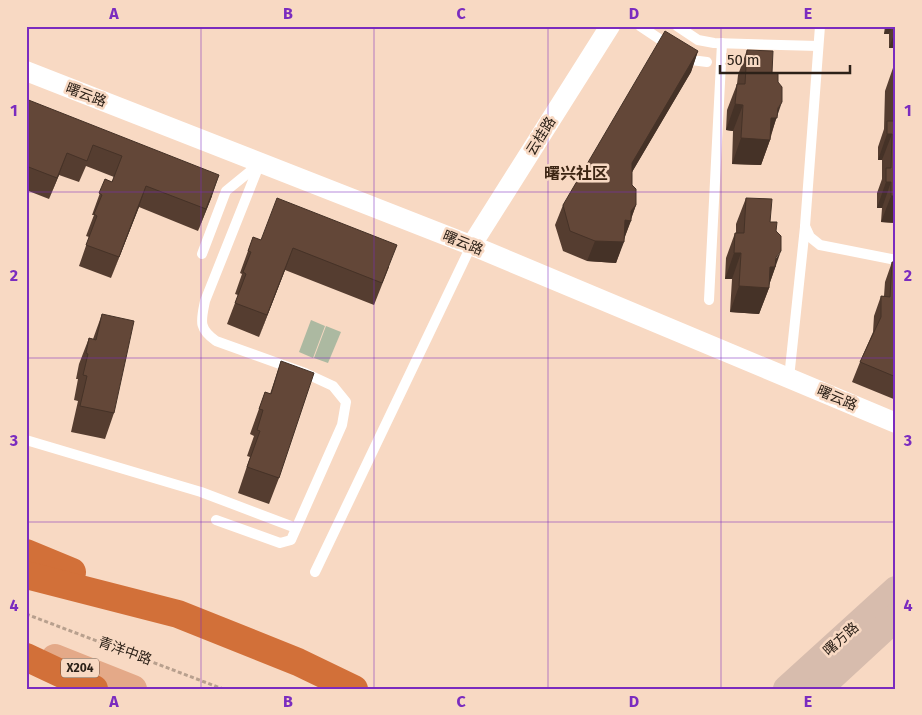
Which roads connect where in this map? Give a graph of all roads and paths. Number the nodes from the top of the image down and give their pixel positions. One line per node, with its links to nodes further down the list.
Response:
1 (610, 26): 11 (street, 云桂路)
2 (640, 26): 7 (lane)
3 (677, 26): 5 (lane)
4 (820, 26): 6 (lane)
5 (722, 43): 6 (lane); 14 (lane)
6 (818, 46): 10 (lane)
7 (707, 62)
8 (26, 71): 9 (street, 曙云路)
9 (260, 163): 11 (street, 曙云路); 12 (lane); 19 (lane)
10 (805, 226): 13 (lane); 15 (lane)
11 (471, 246): 15 (street, 曙云路); 21 (lane)
12 (202, 254)
13 (896, 260)
14 (709, 300)
15 (789, 378): 16 (street, 曙云路)
16 (896, 423)
17 (26, 440): 19 (lane)
18 (216, 520): 19 (lane)
19 (296, 528)
20 (26, 553): 25 (highway)
21 (316, 572)
22 (26, 575): 25 (highway)
23 (896, 590): 35 (street, 曙方路)
24 (26, 614): 33 (path, 青洋中路)
25 (178, 614): 34 (highway)
26 (896, 616): 36 (street, 曙方路)
27 (26, 647): 32 (main road, X204)
28 (26, 657): 31 (highway)
29 (26, 664): 30 (highway)
30 (89, 689)
31 (94, 689)
32 (133, 689)
33 (223, 689)
34 (354, 689)
35 (787, 689)
36 (818, 689)

